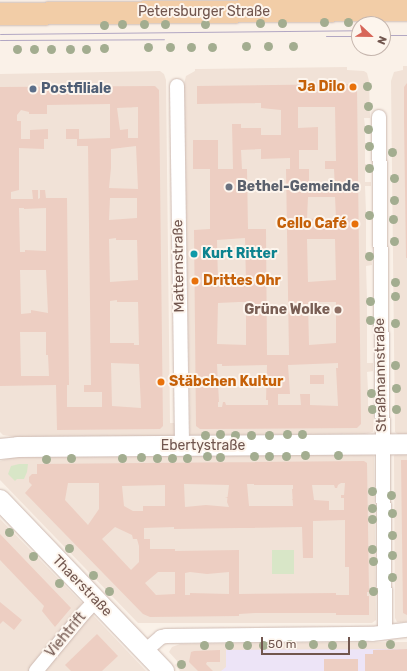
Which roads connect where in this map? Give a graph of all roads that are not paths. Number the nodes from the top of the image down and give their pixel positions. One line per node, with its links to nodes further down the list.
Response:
1 (407, 10): 2 (main road, Petersburger Straße)
2 (0, 14)
3 (177, 86): 7 (street, Matternstraße)
4 (379, 117): 5 (street, Straßmannstraße)
5 (383, 444): 6 (street, Ebertystraße); 7 (street, Ebertystraße); 12 (street, Straßmannstraße)
6 (407, 444)
7 (182, 446): 8 (street, Ebertystraße)
8 (0, 448)
9 (0, 500): 10 (street, Thaerstraße)
10 (96, 600): 13 (street, Thaerstraße); 14 (street, Viehtrift)
11 (407, 630): 12 (street)
12 (385, 632): 13 (street)
13 (145, 651): 15 (street, Thaerstraße)
14 (36, 671)
15 (164, 671)

